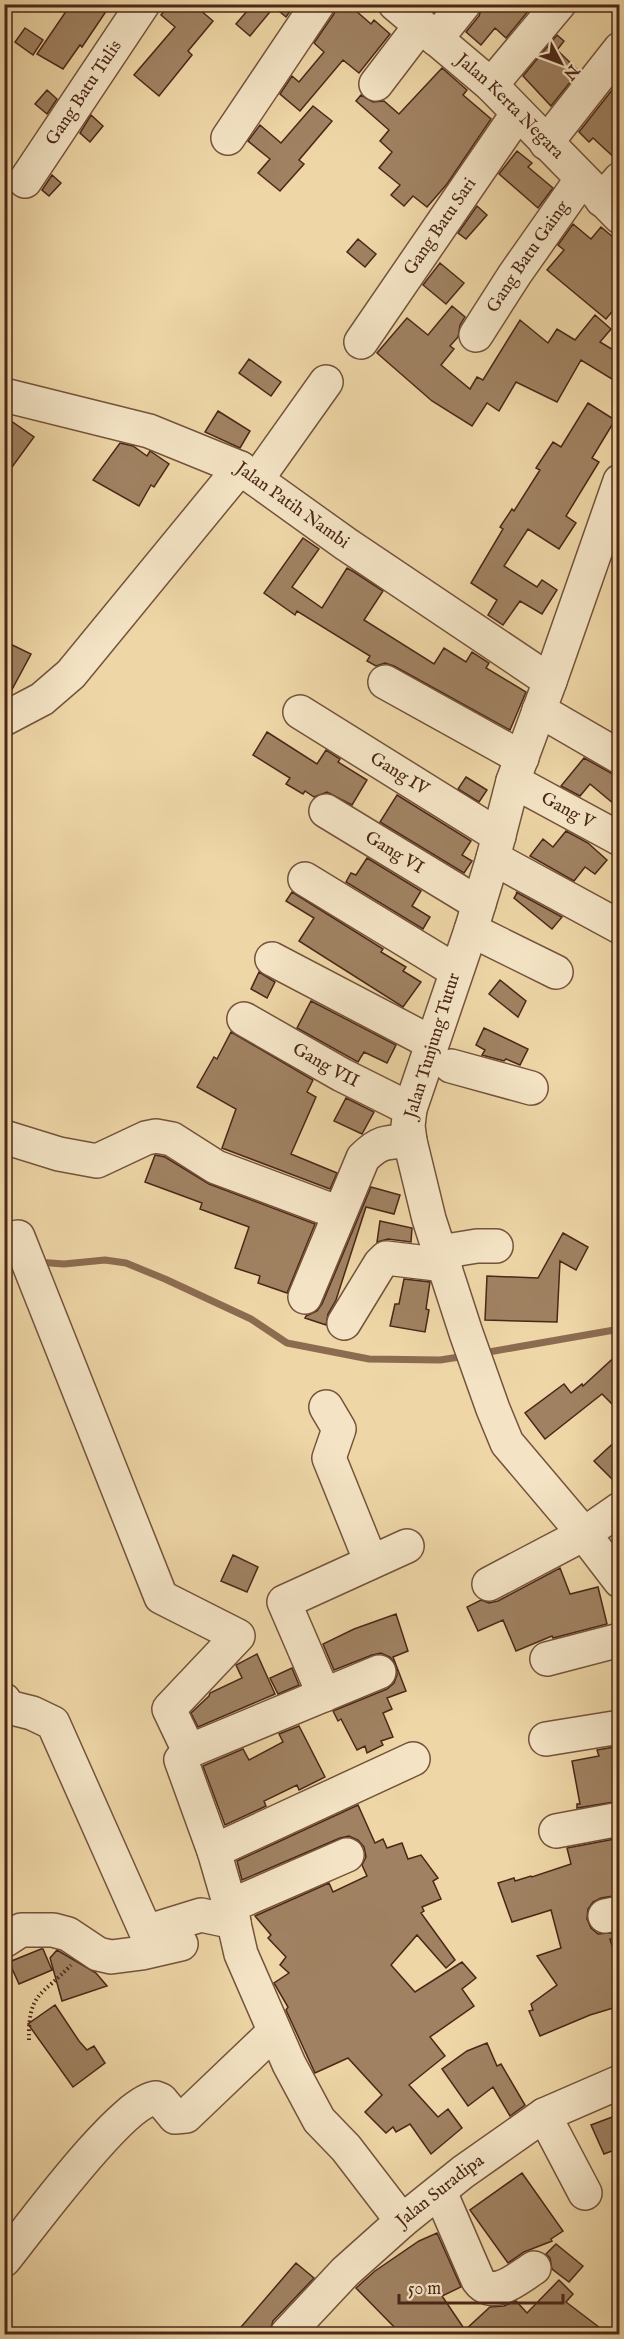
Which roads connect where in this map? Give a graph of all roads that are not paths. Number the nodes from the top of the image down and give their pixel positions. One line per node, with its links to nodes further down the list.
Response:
1 (143, 4): 13 (street, Gang Batu Tulis)
2 (318, 4): 11 (street)
3 (394, 4): 6 (street, Jalan Kerta Negara)
4 (464, 4): 6 (street)
5 (559, 4): 9 (street)
6 (428, 32): 8 (street); 9 (street, Jalan Kerta Negara)
7 (620, 49): 12 (street)
8 (376, 84)
9 (490, 86): 10 (street, Jalan Kerta Negara)
10 (518, 113): 12 (street, Jalan Kerta Negara); 16 (street, Gang Batu Sari)
11 (228, 138)
12 (546, 143): 14 (street, Jalan Kerta Negara)
13 (25, 181)
14 (606, 194): 15 (street, Gang Batu Gaing)
15 (476, 335)
16 (361, 342)
17 (326, 382): 19 (street)
18 (4, 394): 19 (street, Jalan Patih Nambi)
19 (248, 474): 22 (street, Jalan Patih Nambi); 24 (street)
20 (618, 493): 22 (street, Jalan Tunjung Tutur)
21 (385, 682): 26 (street, Gang V)
22 (545, 696): 25 (street, Jalan Patih Nambi); 26 (street, Jalan Tunjung Tutur)
23 (300, 712): 29 (street, Gang IV)
24 (4, 719)
25 (620, 757)
26 (518, 770): 28 (street, Gang V); 29 (street, Jalan Tunjung Tutur)
27 (326, 812): 31 (street, Gang VI)
28 (620, 839)
29 (496, 847): 31 (street, Jalan Tunjung Tutur); 32 (street)
30 (305, 879): 34 (street)
31 (471, 909): 34 (street, Jalan Tunjung Tutur); 35 (street, Gang VI)
32 (620, 927)
33 (272, 959): 37 (street)
34 (456, 971): 37 (street, Jalan Tunjung Tutur)
35 (556, 972)
36 (244, 1019): 39 (street, Gang VII)
37 (441, 1054): 38 (street); 39 (street, Jalan Tunjung Tutur)
38 (531, 1088)
39 (410, 1125): 41 (street); 44 (street, Jalan Tunjung Tutur)
40 (4, 1137): 41 (street)
41 (339, 1213): 45 (street)
42 (4, 1240): 61 (street)
43 (496, 1246): 44 (street)
44 (442, 1259): 46 (street); 49 (street, Jalan Tunjung Tutur)
45 (305, 1297)
46 (344, 1323)
47 (326, 1407): 51 (street)
48 (620, 1509): 49 (street)
49 (584, 1534): 52 (street, Jalan Tunjung Tutur); 53 (street)
50 (407, 1546): 51 (street)
51 (371, 1562): 57 (street)
52 (620, 1581)
53 (489, 1584)
54 (620, 1640): 55 (street)
55 (547, 1659)
56 (379, 1672): 57 (street)
57 (324, 1695): 61 (street)
58 (4, 1700): 67 (street)
59 (620, 1727): 60 (street)
60 (546, 1739)
61 (189, 1751): 65 (street)
62 (413, 1759): 65 (street)
63 (620, 1819): 64 (street)
64 (556, 1831)
65 (214, 1851): 67 (street)
66 (347, 1855): 67 (street)
67 (232, 1914): 69 (street)
68 (4, 1941): 69 (street)
69 (241, 1954): 70 (street)
70 (274, 2032): 75 (street); 76 (street)
71 (620, 2082): 72 (street, Jalan Suradipa)
72 (544, 2115): 73 (street, Jalan Suradipa); 74 (street)
73 (440, 2192): 75 (street, Jalan Suradipa); 77 (street)
74 (585, 2193)
75 (402, 2221): 78 (street, Jalan Suradipa)
76 (4, 2260)
77 (534, 2268)
78 (287, 2334)

